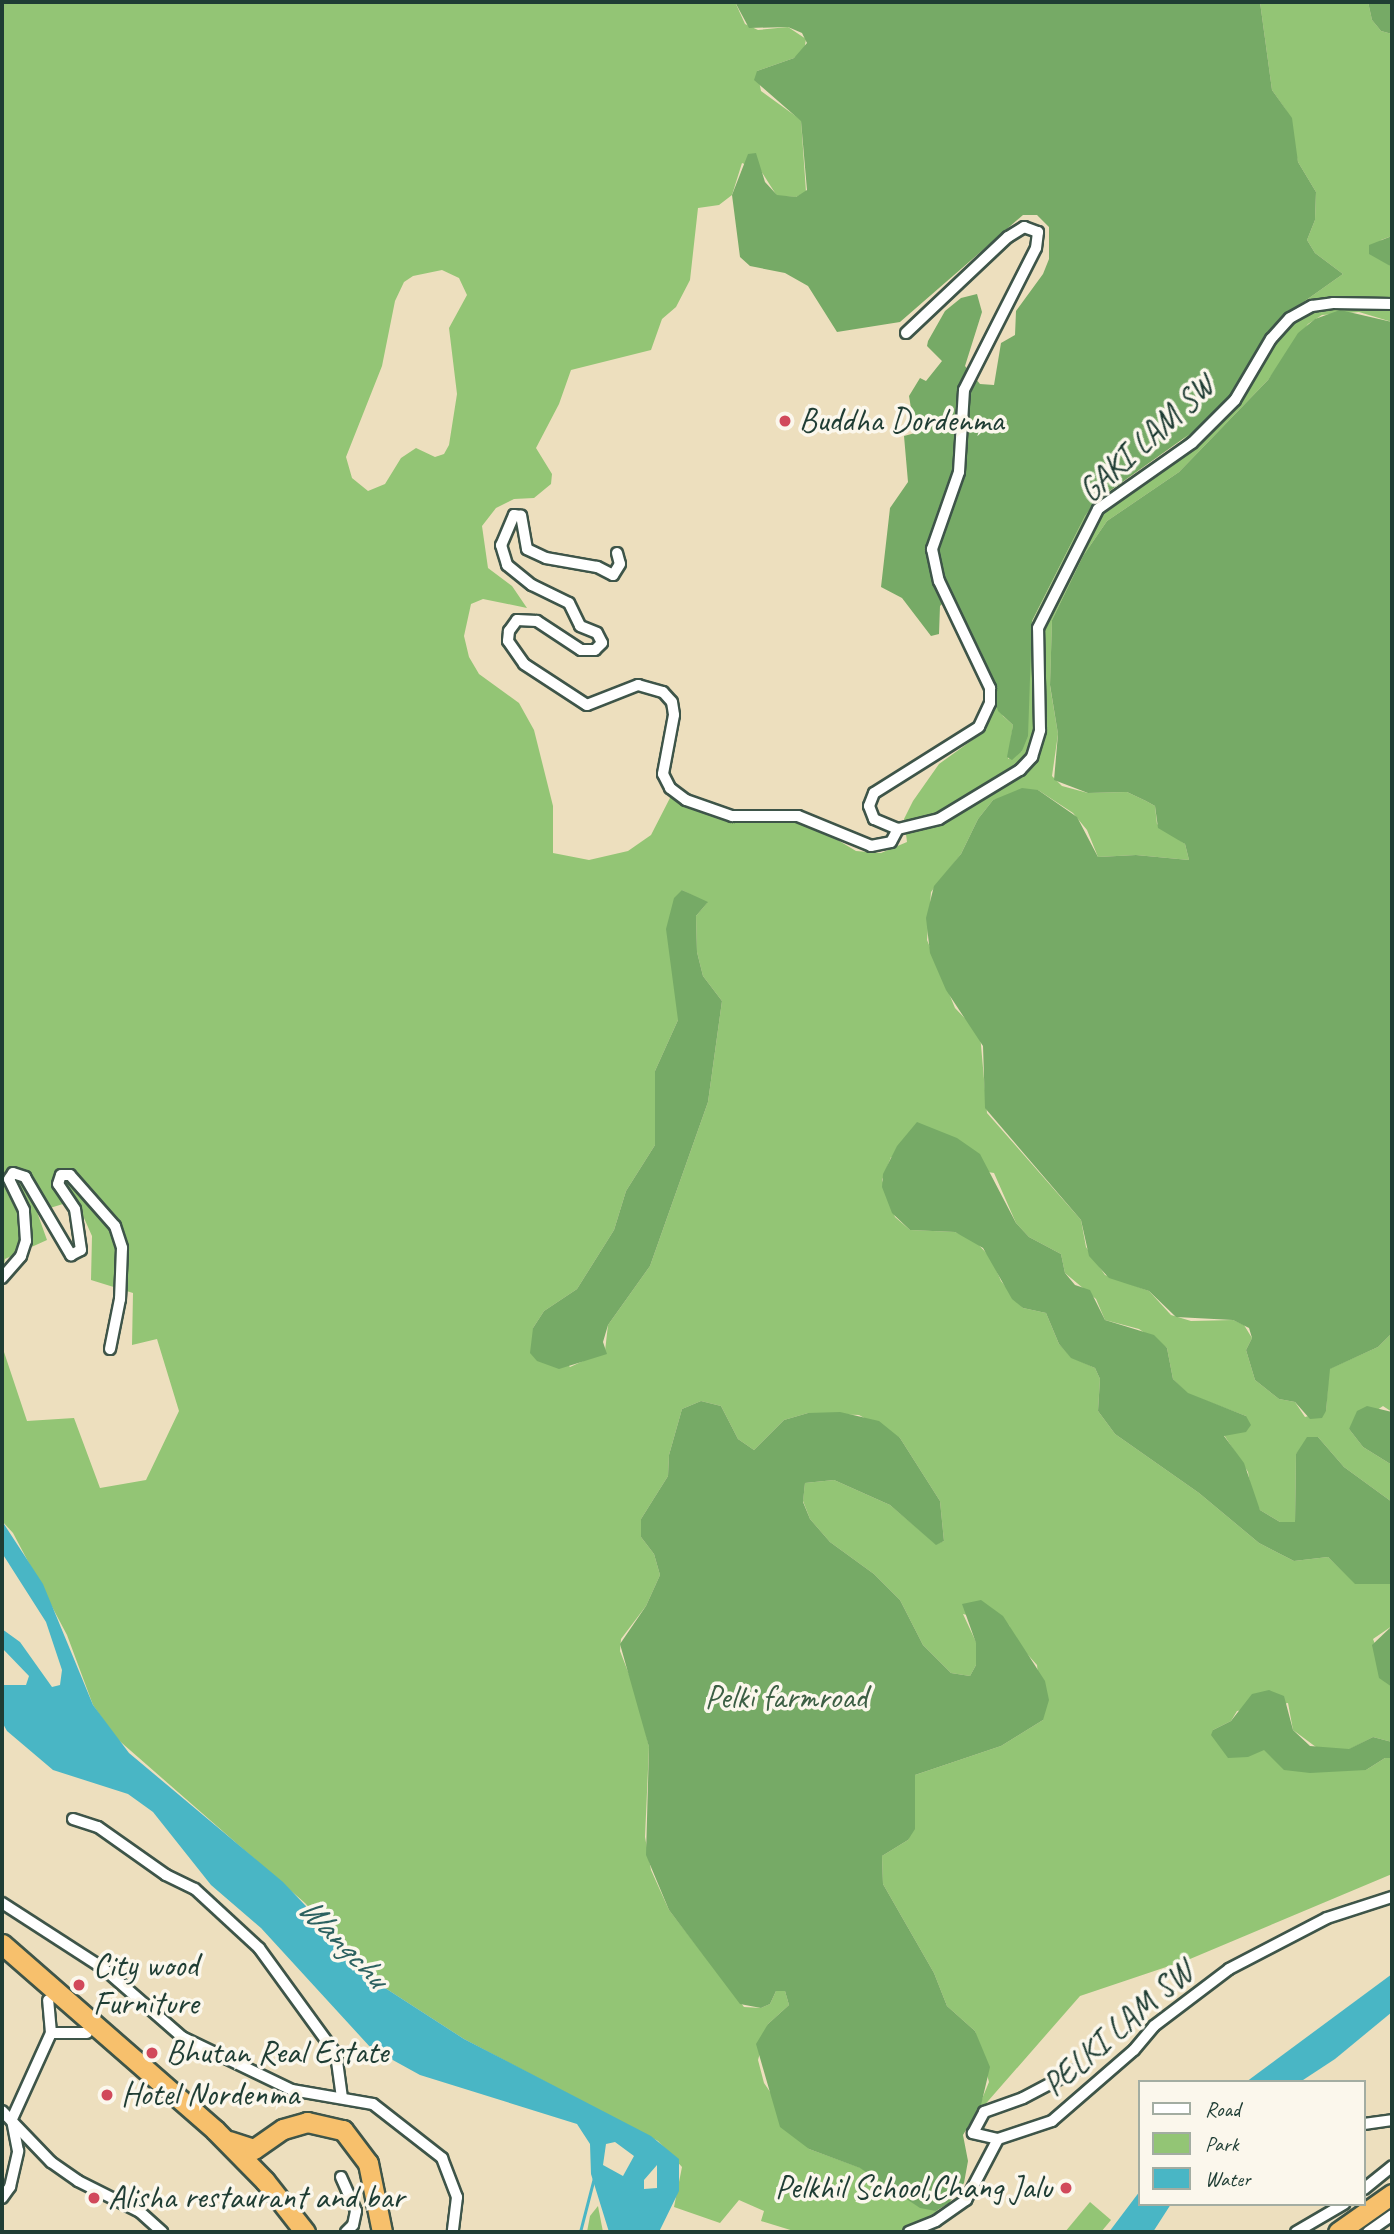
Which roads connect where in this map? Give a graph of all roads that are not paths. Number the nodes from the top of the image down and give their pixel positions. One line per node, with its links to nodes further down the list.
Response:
1 (1392, 304): 4 (street, GAKI LAM SW)
2 (905, 333): 4 (street)
3 (617, 553): 4 (street, GAKI LAM SW)
4 (898, 829)
5 (2, 1278): 6 (street)
6 (110, 1349)
7 (73, 1819): 16 (street)
8 (1392, 1897): 22 (street, PELKI LAM SW)
9 (2, 1903): 16 (street)
10 (2, 1944): 21 (highway)
11 (2, 1957): 12 (highway)
12 (48, 2000): 13 (street); 14 (highway)
13 (51, 2033): 14 (street); 18 (street)
14 (87, 2033): 36 (highway)
15 (1076, 2070): 22 (street)
16 (342, 2098): 40 (street)
17 (2, 2111): 18 (street)
18 (12, 2119): 29 (street); 35 (street)
19 (1392, 2120): 20 (street)
20 (1366, 2124)
21 (215, 2130): 23 (highway); 30 (highway)
22 (998, 2139): 41 (street)
23 (268, 2141): 30 (highway); 39 (highway)
24 (1392, 2166): 27 (street)
25 (341, 2177): 38 (street)
26 (1392, 2180): 31 (highway)
27 (1366, 2187)
28 (1392, 2194): 44 (highway)
29 (2, 2198)
30 (280, 2199): 37 (highway)
31 (1366, 2200)
32 (1341, 2206): 42 (street)
33 (1358, 2206): 43 (highway)
34 (1392, 2215): 45 (street)
35 (162, 2232)
36 (293, 2232)
37 (305, 2232)
38 (345, 2232)
39 (382, 2232)
40 (453, 2232)
41 (909, 2232)
42 (1296, 2232)
43 (1321, 2232)
44 (1338, 2232)
45 (1367, 2232)

